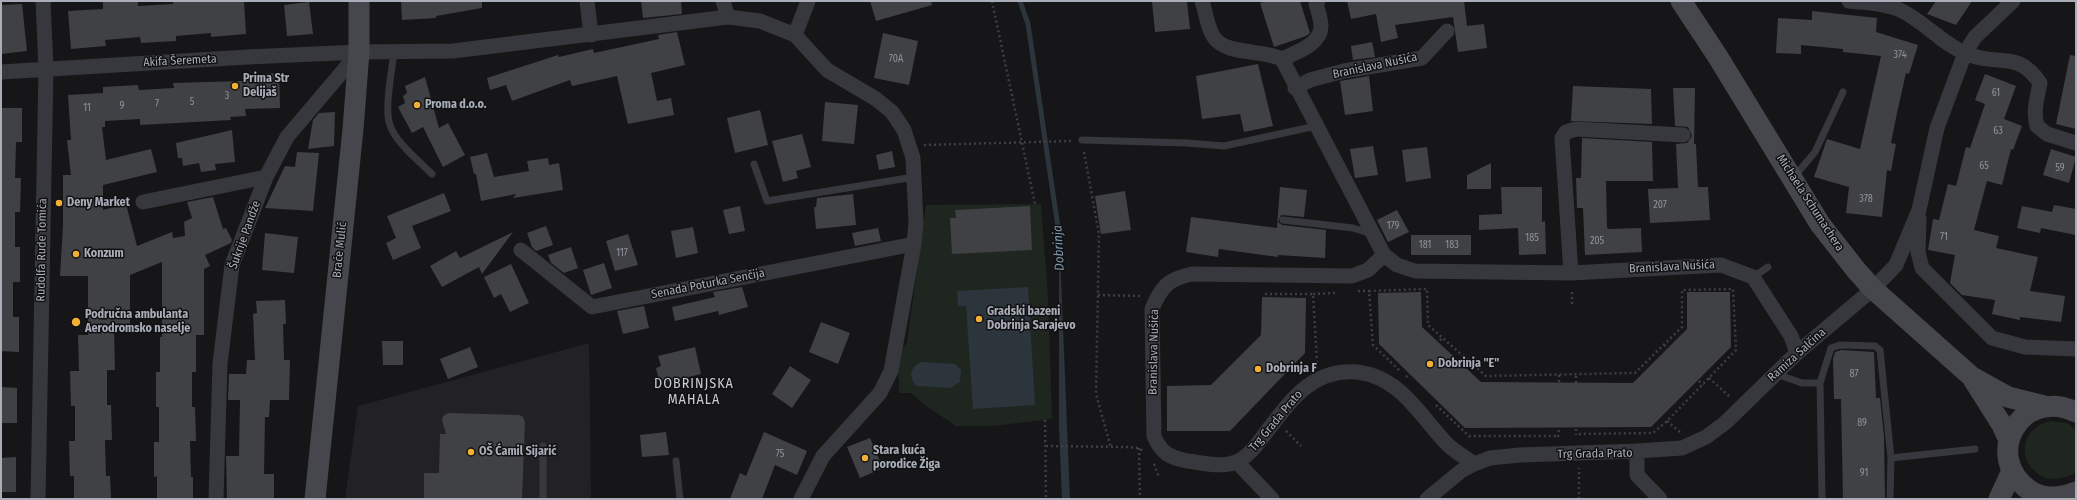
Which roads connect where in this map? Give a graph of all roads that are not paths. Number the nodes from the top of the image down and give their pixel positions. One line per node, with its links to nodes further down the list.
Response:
1 (43, 1): 19 (street, Rudolfa Rude Tomića)
2 (359, 1): 15 (main road, Braće Mulić)
3 (587, 1): 13 (street)
4 (723, 1): 11 (street)
5 (808, 1): 14 (street)
6 (1202, 1): 18 (street)
7 (1318, 1): 18 (street)
8 (1681, 1): 31 (main road, Michaela Schumachera)
9 (1849, 1): 17 (street)
10 (2012, 1): 17 (street, Ramiza Salčina)
11 (728, 17): 13 (street); 14 (street)
12 (1448, 32): 21 (street, Branislava Nušića)
13 (590, 35): 16 (street)
14 (795, 35): 30 (street)
15 (360, 52): 16 (street); 19 (street, Akifa Šeremeta); 29 (street, Šukrije Pandže); 62 (main road, Braće Mulić)
16 (394, 52): 28 (lane)
17 (1966, 53): 26 (street); 33 (street, Ramiza Salčina)
18 (1282, 59): 21 (street, Branislava Nušića)
19 (46, 68): 20 (street, Akifa Šeremeta); 60 (street, Rudolfa Rude Tomića)
20 (1, 72)
21 (1296, 88): 23 (street, Branislava Nušića)
22 (1843, 92): 31 (lane)
23 (1316, 126): 25 (lane); 35 (street, Branislava Nušića)
24 (1683, 135): 41 (street)
25 (1082, 140)
26 (2076, 142)
27 (754, 164): 30 (lane)
28 (432, 174)
29 (266, 177): 32 (street); 61 (street, Šukrije Pandže)
30 (914, 177): 36 (street)
31 (1792, 178): 42 (main road, Michaela Schumachera)
32 (143, 202)
33 (1919, 210): 42 (street, Ramiza Salčina); 43 (street, Ramiza Salčina)
34 (1284, 220): 35 (lane)
35 (1374, 235): 38 (street, Branislava Nušića)
36 (914, 244): 37 (street, Senada Poturka Senčija); 65 (street)
37 (521, 250)
38 (1384, 255): 41 (street, Branislava Nušića); 56 (street, Branislava Nušića)
39 (1768, 267): 40 (lane)
40 (1753, 277): 41 (street, Branislava Nušića); 44 (street)
41 (1572, 279)
42 (1873, 288): 44 (street, Ramiza Salčina); 46 (main road, Michaela Schumachera)
43 (2076, 349)
44 (1797, 354): 45 (street, Ramiza Salčina)
45 (1776, 374): 47 (lane); 53 (street, Ramiza Salčina)
46 (1972, 378): 48 (main road); 50 (main road)
47 (1820, 383): 54 (lane); 69 (lane)
48 (2044, 406): 49 (main road); 50 (main road)
49 (2073, 408)
50 (2009, 440): 58 (main road)
51 (543, 446): 63 (lane)
52 (1975, 449): 54 (lane)
53 (1637, 451): 57 (street, Trg Grada Prato); 68 (street, Trg Grada Prato)
54 (1891, 458): 70 (lane)
55 (676, 461): 64 (lane)
56 (1237, 462): 57 (street, Trg Grada Prato); 66 (street)
57 (1474, 464): 67 (street, Trg Grada Prato)
58 (2012, 471): 59 (main road); 71 (main road)
59 (2061, 497)
60 (38, 499)
61 (216, 499)
62 (315, 499)
63 (543, 499)
64 (680, 499)
65 (801, 499)
66 (1272, 499)
67 (1427, 499)
68 (1660, 499)
69 (1822, 499)
70 (1890, 499)
71 (1999, 499)

